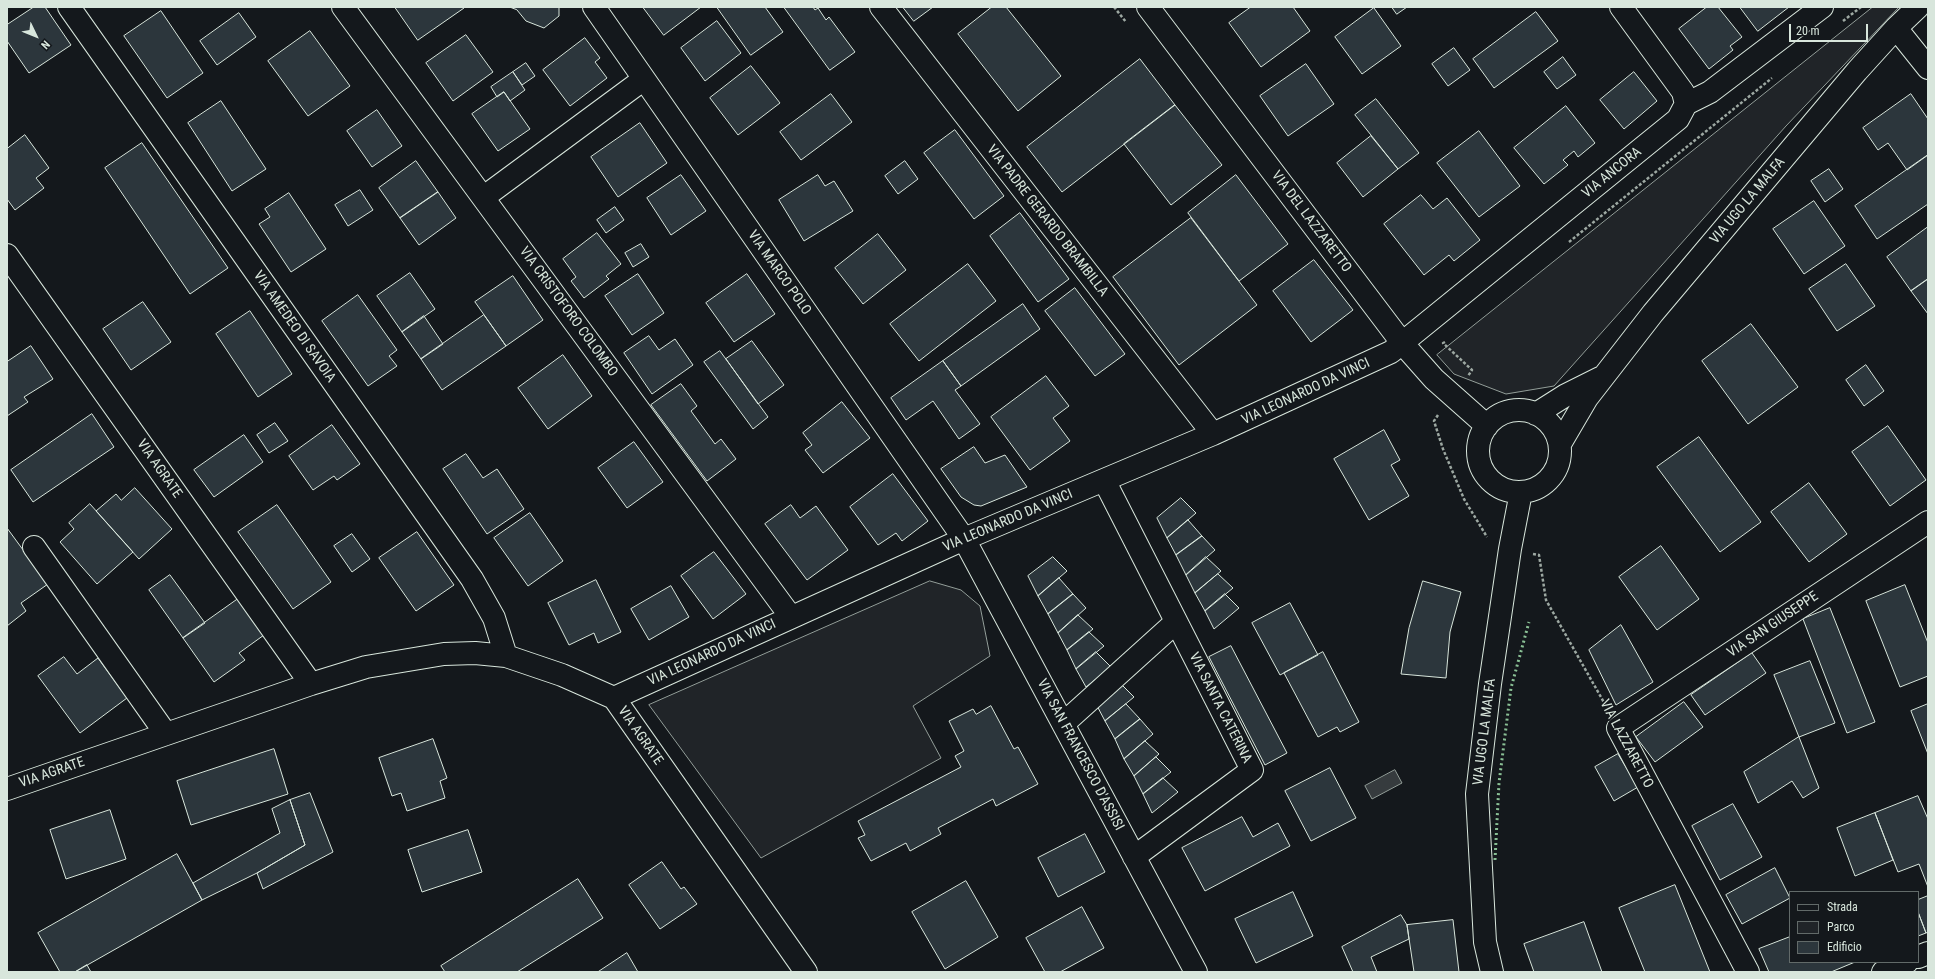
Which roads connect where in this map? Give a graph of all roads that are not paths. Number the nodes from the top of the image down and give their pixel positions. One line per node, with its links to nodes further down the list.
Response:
1 (69, 7): 28 (street, VIA AMEDEO DI SAVOIA)
2 (343, 7): 13 (street, VIA CRISTOFORO COLOMBO)
3 (594, 7): 11 (street, VIA MARCO POLO)
4 (881, 7): 19 (street, VIA PADRE GERARDO BRAMBILLA)
5 (1148, 7): 15 (street, VIA DEL LAZZARETTO)
6 (1621, 7): 12 (street)
7 (1822, 7): 12 (street)
8 (1918, 7): 9 (street, VIA UGO LA MALFA)
9 (1896, 28): 10 (street); 16 (street, VIA UGO LA MALFA)
10 (1928, 68)
11 (644, 79): 13 (street); 24 (street, VIA MARCO POLO)
12 (1686, 104): 15 (street, VIA ANCORA)
13 (484, 197): 26 (street, VIA CRISTOFORO COLOMBO)
14 (7, 254): 29 (street, VIA AGRATE)
15 (1403, 344): 18 (street, VIA DEL LAZZARETTO); 19 (street, VIA LEONARDO DA VINCI)
16 (1603, 376): 17 (street, VIA UGO LA MALFA); 20 (street, VIA UGO LA MALFA)
17 (1536, 414): 18 (street, VIA UGO LA MALFA); 20 (street, VIA UGO LA MALFA)
18 (1487, 426): 22 (street, VIA UGO LA MALFA)
19 (1214, 434): 21 (street, VIA LEONARDO DA VINCI)
20 (1560, 444): 22 (street, VIA UGO LA MALFA)
21 (1104, 480): 24 (street, VIA LEONARDO DA VINCI); 27 (street, VIA SANTA CATERINA)
22 (1521, 492): 39 (street, VIA UGO LA MALFA)
23 (1928, 522): 32 (street, VIA SAN GIUSEPPE)
24 (964, 539): 26 (street, VIA LEONARDO DA VINCI); 31 (street, VIA SAN FRANCESCO D'ASSISI)
25 (34, 547): 33 (street)
26 (792, 617): 30 (street, VIA LEONARDO DA VINCI)
27 (1176, 622): 31 (street); 35 (street, VIA SANTA CATERINA)
28 (506, 656): 29 (street, VIA AGRATE); 30 (street, VIA AGRATE)
29 (311, 684): 33 (street, VIA AGRATE)
30 (614, 698): 37 (street, VIA AGRATE)
31 (1063, 724): 35 (street, VIA SAN FRANCESCO D'ASSISI)
32 (1618, 728): 40 (street, VIA LAZZARETTO)
33 (166, 734): 34 (street, VIA AGRATE)
34 (7, 789)
35 (1134, 857): 38 (street, VIA SAN FRANCESCO D'ASSISI)
36 (1905, 963): 41 (street)
37 (806, 972)
38 (1196, 972)
39 (1492, 972)
40 (1748, 972)
41 (1883, 972)

